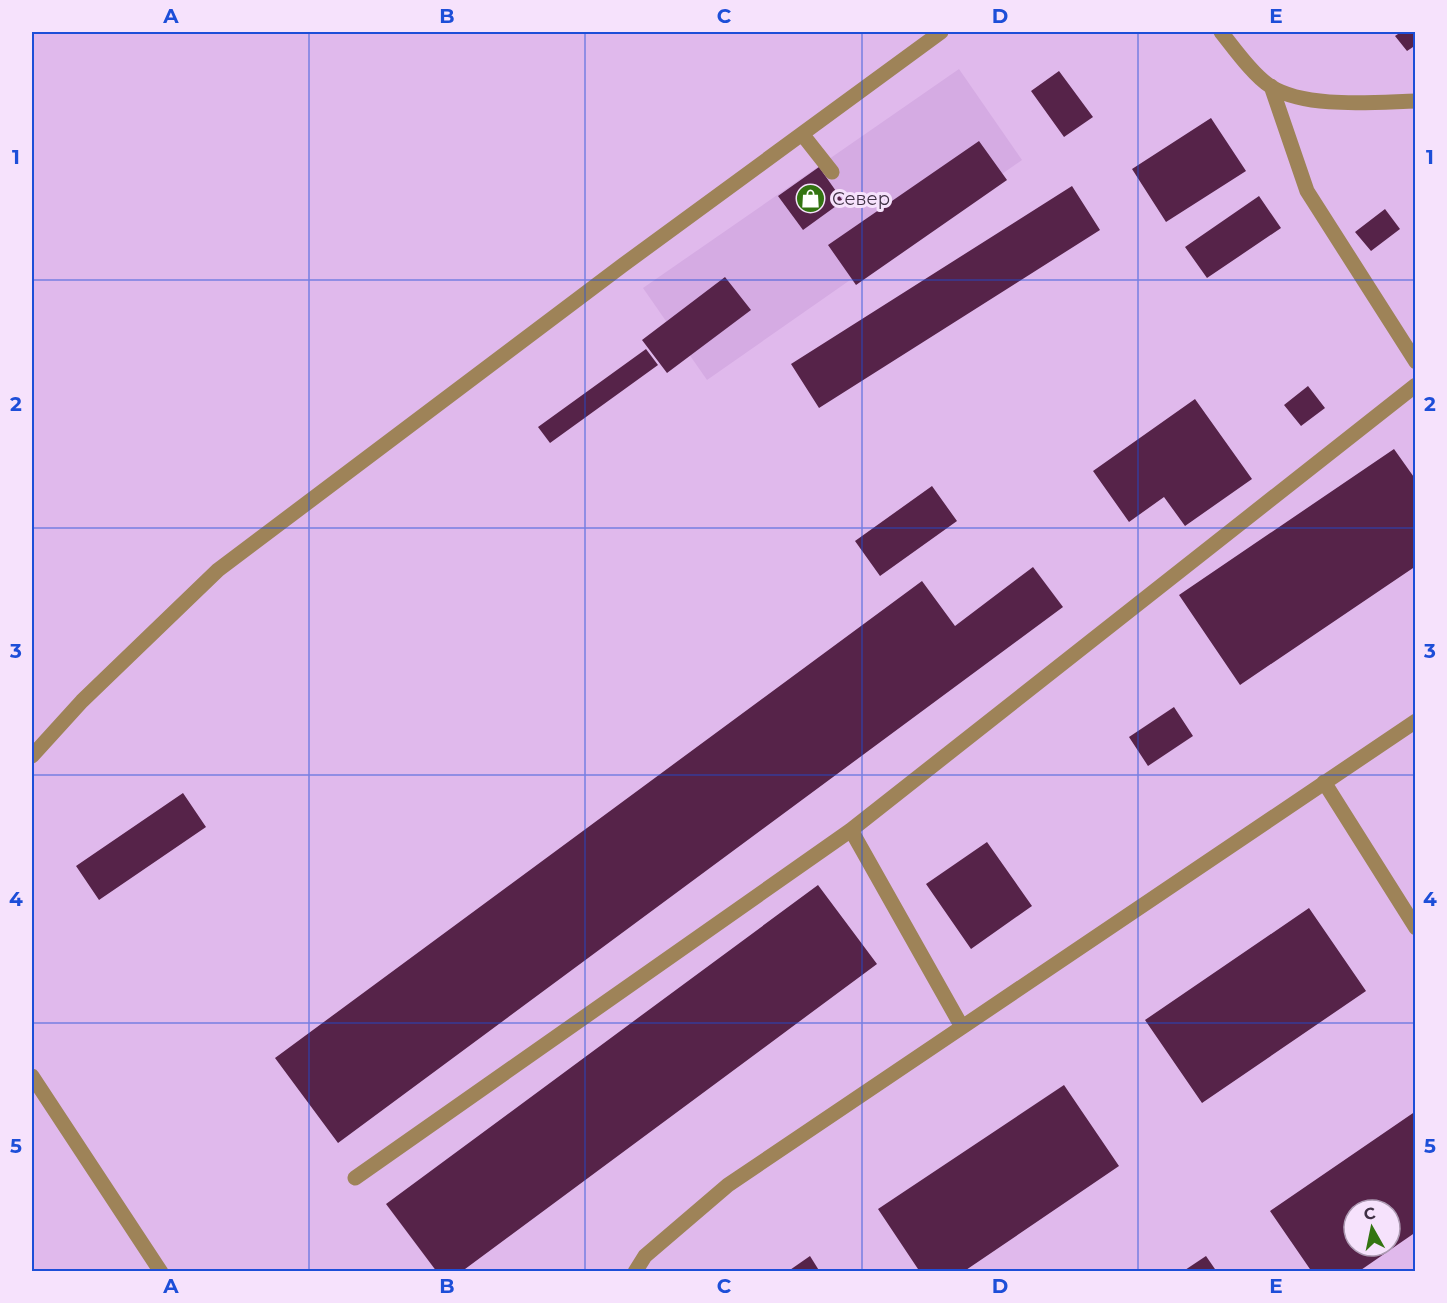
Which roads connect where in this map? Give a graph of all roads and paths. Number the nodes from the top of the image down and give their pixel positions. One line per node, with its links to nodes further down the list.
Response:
1 (940, 32): 5 (street)
2 (1221, 32): 3 (street)
3 (1270, 86): 4 (street); 7 (street)
4 (1416, 101)
5 (802, 134): 6 (street); 10 (street)
6 (832, 172)
7 (1416, 362)
8 (1416, 385): 12 (street)
9 (1416, 721): 11 (street)
10 (32, 756)
11 (1324, 783): 13 (street); 14 (street)
12 (851, 830): 14 (street); 16 (street)
13 (1416, 928)
14 (962, 1027): 18 (street)
15 (32, 1076): 17 (street)
16 (355, 1178)
17 (161, 1272)
18 (635, 1272)

